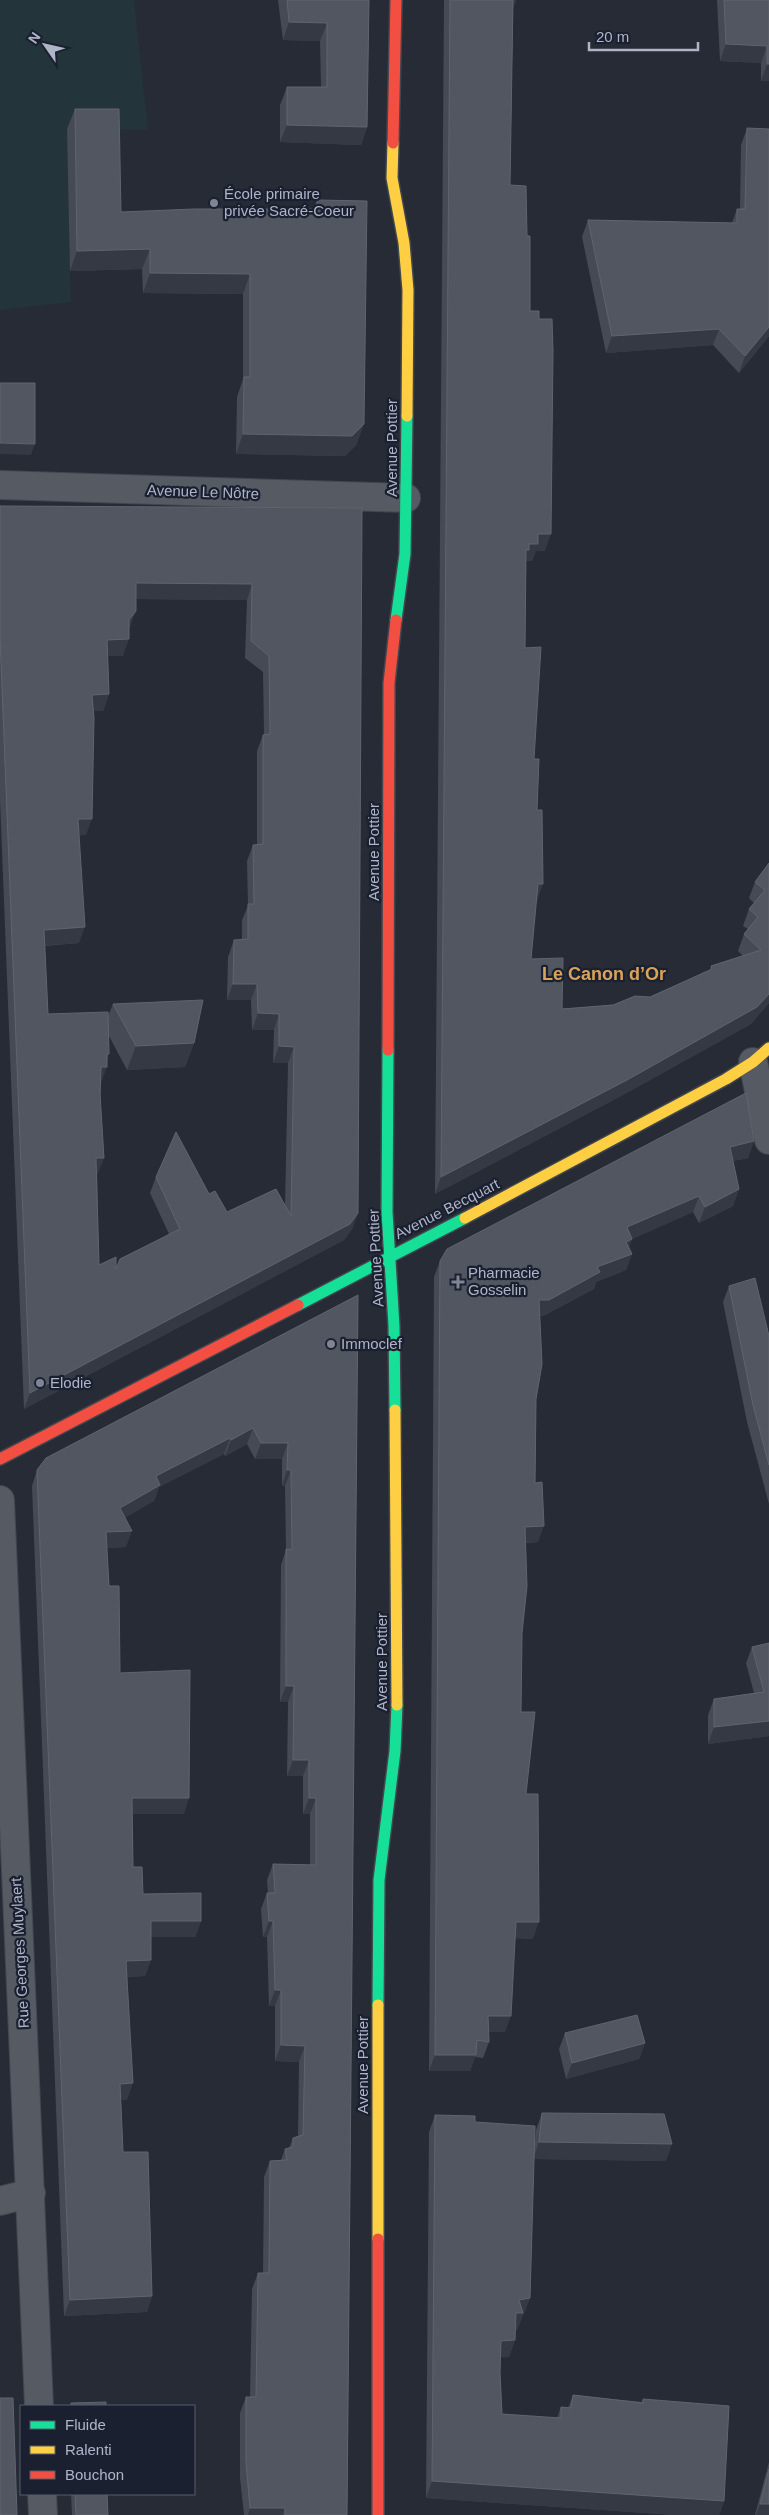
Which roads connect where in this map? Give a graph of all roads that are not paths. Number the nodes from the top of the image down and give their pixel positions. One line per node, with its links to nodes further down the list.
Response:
1 (396, 0): 3 (street, Avenue Pottier)
2 (0, 485): 3 (street, Avenue Le Nôtre)
3 (406, 498): 6 (street, Avenue Pottier)
4 (761, 1055): 5 (street); 6 (street, Avenue Becquart)
5 (769, 1140)
6 (389, 1255): 7 (street, Avenue Becquart); 14 (street, Avenue Pottier)
7 (0, 1459)
8 (0, 1500): 9 (street, Rue Georges Muylaert)
9 (31, 2193): 10 (street); 11 (street, Rue Georges Muylaert)
10 (0, 2201)
11 (39, 2405)
12 (42, 2495): 13 (street)
13 (43, 2515)
14 (378, 2515)

